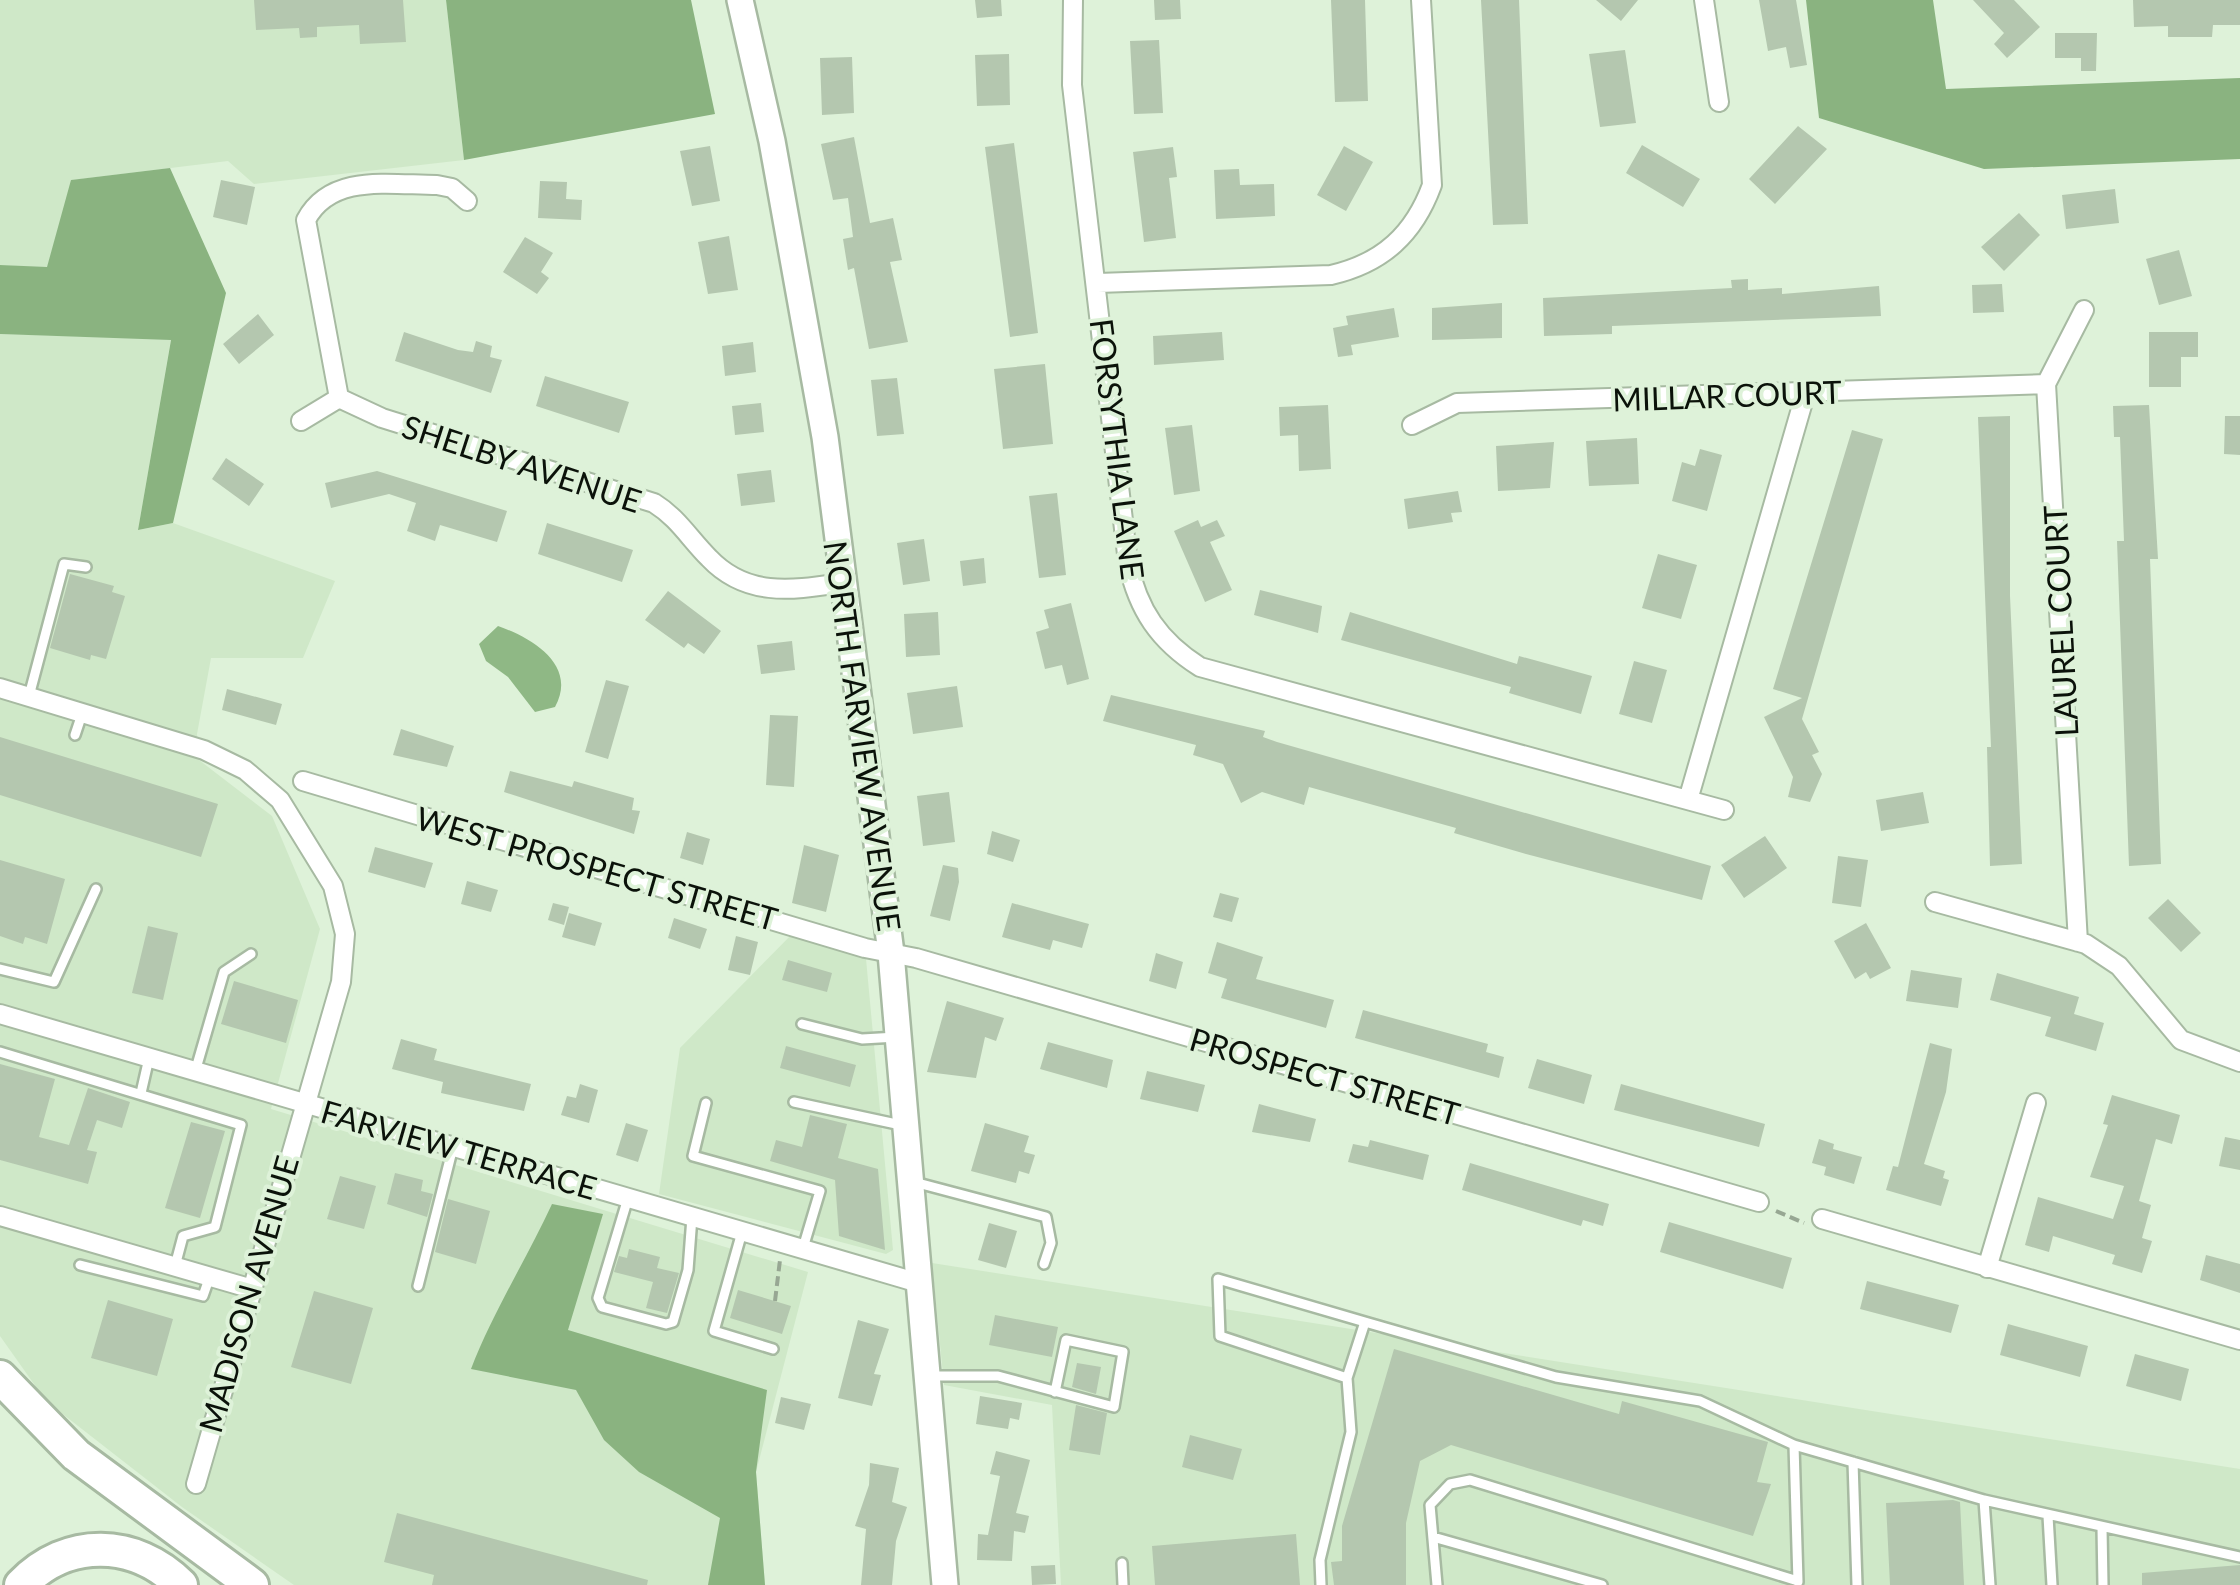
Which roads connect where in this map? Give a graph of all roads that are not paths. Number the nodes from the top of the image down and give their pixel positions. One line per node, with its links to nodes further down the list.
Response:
1 (740, 0): 15 (street, NORTH FARVIEW AVENUE)
2 (1073, 0): 7 (street, FORSYTHIA LANE)
3 (1420, 0): 7 (street)
4 (1704, 0): 5 (street)
5 (1719, 102)
6 (467, 201): 11 (street)
7 (1098, 283): 21 (street, FORSYTHIA LANE)
8 (2084, 310): 9 (street)
9 (2046, 384): 10 (street, MILLAR COURT); 25 (street, LAUREL COURT)
10 (1804, 395): 13 (street, MILLAR COURT); 21 (street)
11 (339, 398): 12 (street); 15 (street, SHELBY AVENUE)
12 (301, 421)
13 (1412, 425)
14 (86, 566): 17 (lane)
15 (842, 583): 26 (street, NORTH FARVIEW AVENUE)
16 (0, 688): 17 (street)
17 (29, 697): 18 (street)
18 (82, 713): 19 (lane); 40 (street, MADISON AVENUE)
19 (75, 735)
20 (302, 781): 26 (street, WEST PROSPECT STREET)
21 (1688, 800): 22 (street, FORSYTHIA LANE)
22 (1724, 810)
23 (96, 889): 28 (lane)
24 (1935, 902): 25 (street)
25 (2078, 942): 34 (street)
26 (891, 953): 31 (street, NORTH FARVIEW AVENUE); 45 (street, PROSPECT STREET)
27 (251, 954): 35 (lane)
28 (0, 969)
29 (0, 1014): 33 (street, FARVIEW TERRACE)
30 (802, 1024): 31 (lane)
31 (900, 1037): 41 (street, NORTH FARVIEW AVENUE)
32 (0, 1052): 36 (lane)
33 (150, 1058): 35 (street, FARVIEW TERRACE); 36 (lane)
34 (2240, 1062)
35 (195, 1072): 40 (street, FARVIEW TERRACE)
36 (141, 1093): 53 (lane)
37 (706, 1102): 50 (lane)
38 (794, 1102): 41 (lane)
39 (2036, 1103): 54 (street)
40 (303, 1104): 42 (street, FARVIEW TERRACE); 58 (street, MADISON AVENUE)
41 (908, 1126): 43 (street, NORTH FARVIEW AVENUE)
42 (454, 1147): 44 (street, FARVIEW TERRACE); 57 (lane)
43 (914, 1182): 51 (lane); 56 (street, NORTH FARVIEW AVENUE)
44 (628, 1198): 47 (street, FARVIEW TERRACE); 47 (lane)
45 (1759, 1202)
46 (0, 1216): 53 (street)
47 (692, 1217): 49 (street, FARVIEW TERRACE)
48 (1822, 1219): 54 (street)
49 (742, 1232): 50 (street, FARVIEW TERRACE); 61 (lane)
50 (803, 1248): 56 (street, FARVIEW TERRACE)
51 (1044, 1264)
52 (80, 1266): 55 (lane)
53 (175, 1266): 55 (street)
54 (1987, 1268): 60 (street)
55 (210, 1276): 58 (street)
56 (919, 1283): 62 (street, NORTH FARVIEW AVENUE)
57 (418, 1286)
58 (249, 1288): 68 (street, MADISON AVENUE)
59 (1365, 1322): 64 (lane); 64 (lane); 66 (lane)
60 (2240, 1340)
61 (773, 1349)
62 (928, 1376): 65 (lane); 79 (street, NORTH FARVIEW AVENUE)
63 (0, 1377): 78 (highway)
64 (1347, 1378): 81 (lane)
65 (1055, 1392): 65 (lane)
66 (1794, 1445): 67 (lane); 75 (lane)
67 (1853, 1462): 69 (lane); 84 (lane)
68 (196, 1484)
69 (1984, 1500): 70 (lane); 85 (lane)
70 (2048, 1516): 71 (lane); 86 (lane)
71 (2102, 1528): 73 (lane); 87 (lane)
72 (1433, 1537): 75 (lane); 82 (lane); 83 (lane)
73 (2240, 1557)
74 (1122, 1563): 80 (lane)
75 (1798, 1583)
76 (21, 1585): 77 (highway)
77 (181, 1585)
78 (252, 1585)
79 (945, 1585)
80 (1123, 1585)
81 (1321, 1585)
82 (1437, 1585)
83 (1602, 1585)
84 (1857, 1585)
85 (1990, 1585)
86 (2052, 1585)
87 (2103, 1585)

